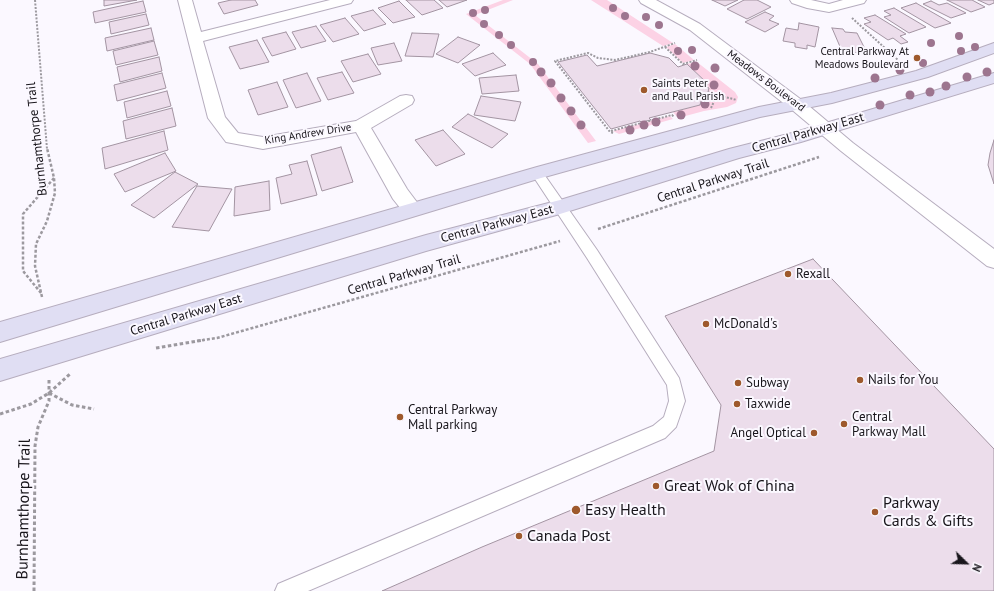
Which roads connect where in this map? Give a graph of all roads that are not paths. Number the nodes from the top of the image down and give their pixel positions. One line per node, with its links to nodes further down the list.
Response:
1 (185, 0): 6 (street, King Andrew Drive)
2 (346, 0): 6 (street)
3 (646, 0): 10 (street, Meadows Boulevard)
4 (796, 0): 5 (street)
5 (860, 0)
6 (196, 38): 11 (street, King Andrew Drive)
7 (994, 48): 10 (street, Central Parkway East)
8 (994, 78): 12 (street, Central Parkway East)
9 (406, 100): 11 (street)
10 (797, 105): 12 (street, Meadows Boulevard); 13 (street, Central Parkway East)
11 (361, 126): 15 (street, King Andrew Drive)
12 (826, 128): 14 (street, Central Parkway East); 16 (street, Meadows Boulevard)
13 (537, 173): 14 (lane); 15 (street, Central Parkway East)
14 (560, 207): 18 (street, Central Parkway East); 19 (lane)
15 (412, 209): 17 (street, Central Parkway East)
16 (994, 260)
17 (0, 332)
18 (0, 370)
19 (285, 591)

